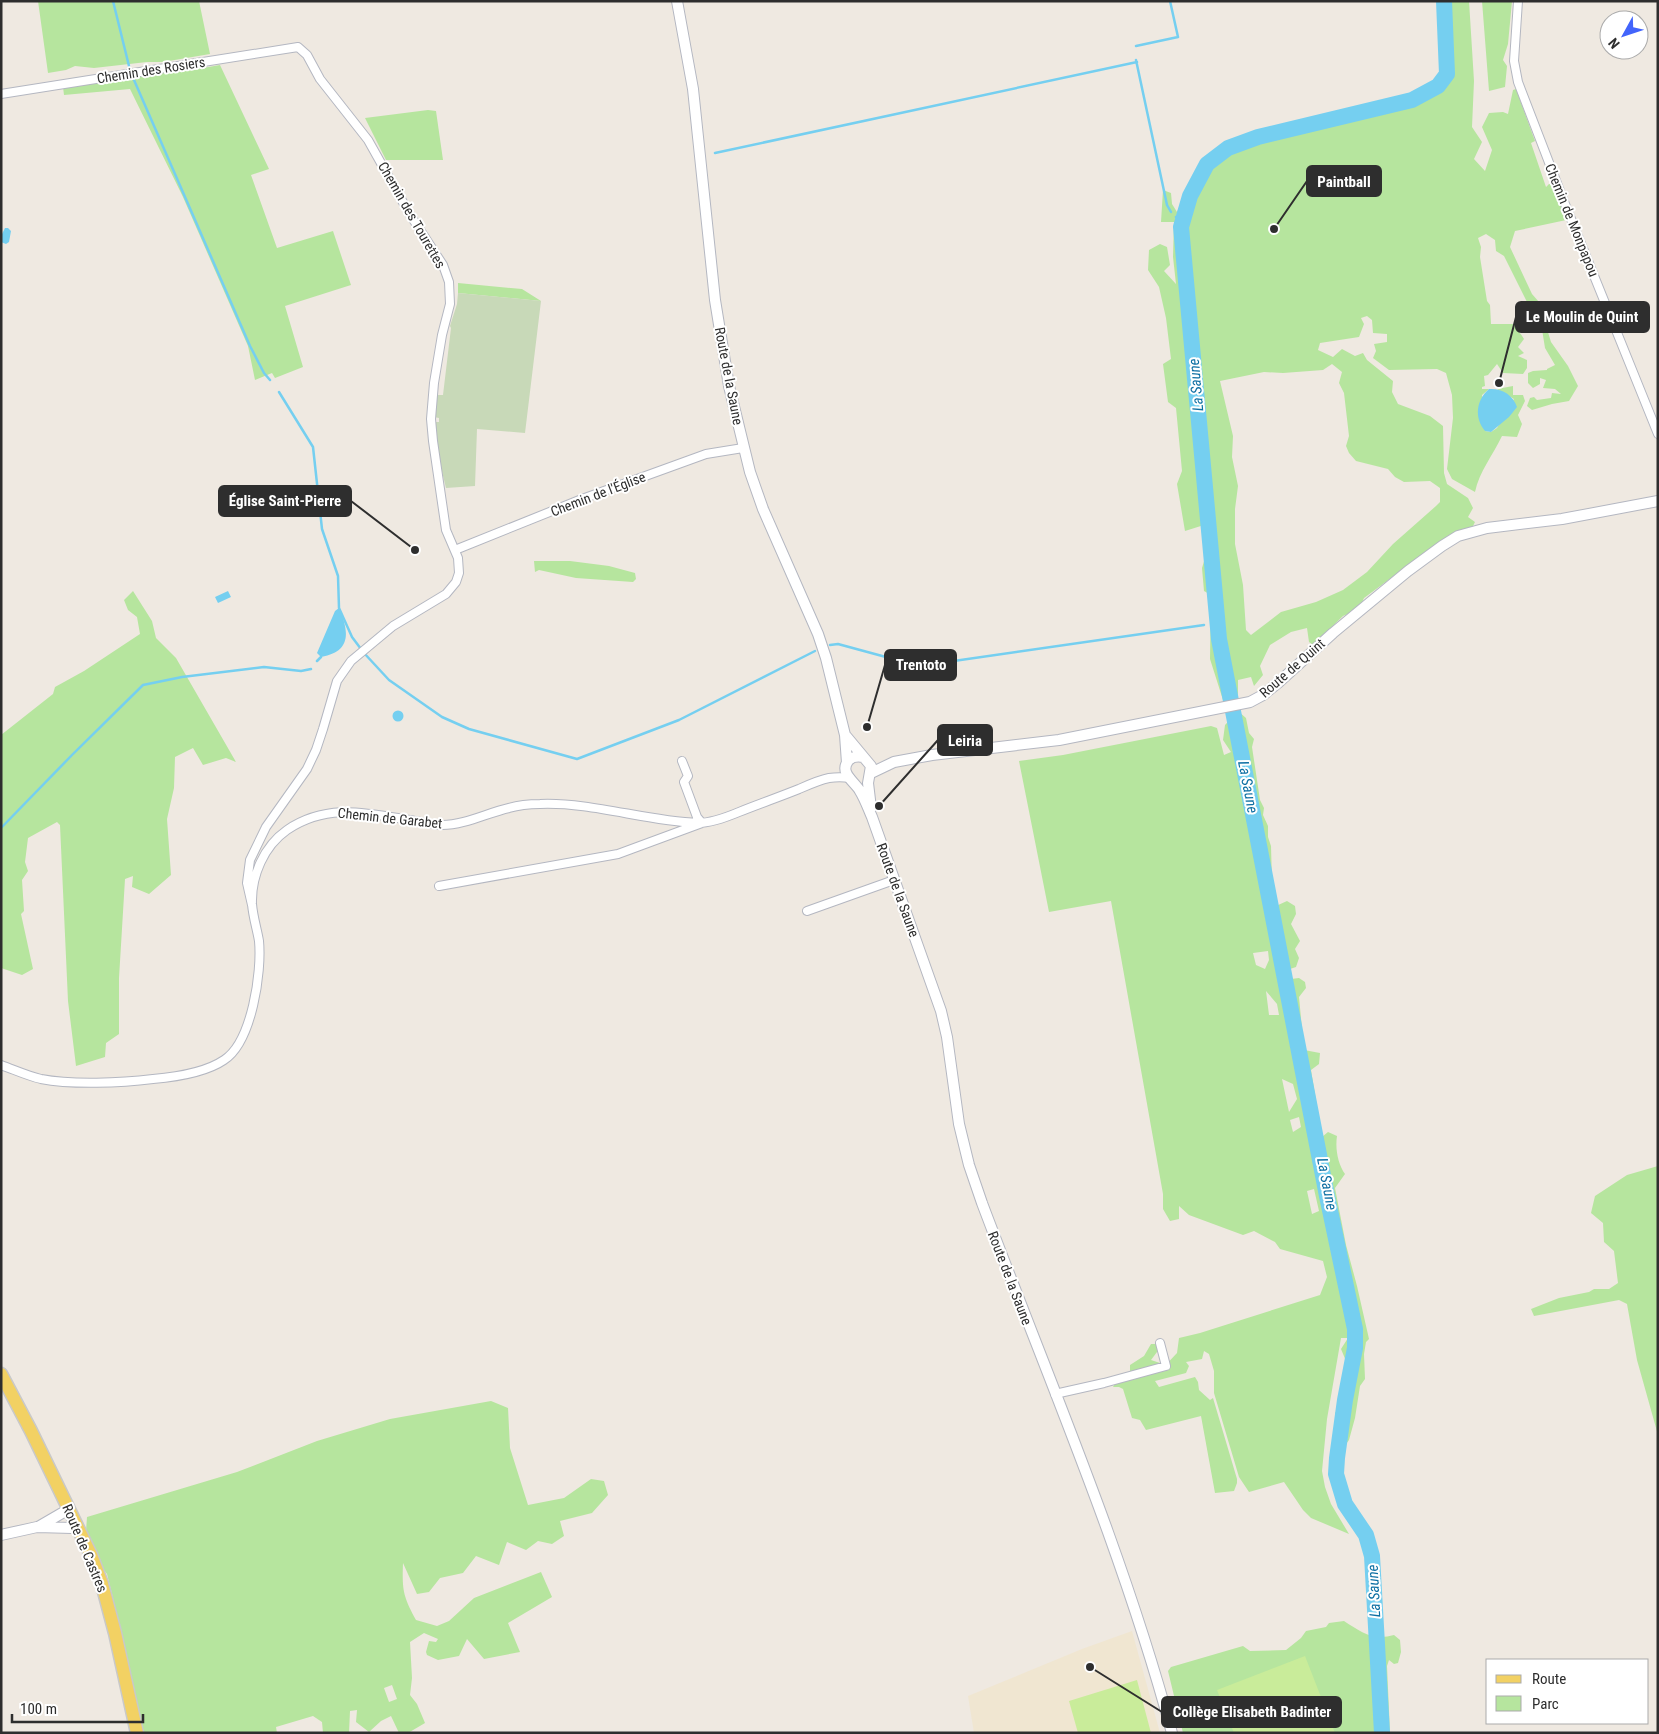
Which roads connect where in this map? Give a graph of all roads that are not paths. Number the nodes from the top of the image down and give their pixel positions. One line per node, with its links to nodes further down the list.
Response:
1 (678, 1): 6 (street, Route de la Saune)
2 (1518, 1): 5 (street, Chemin de Monpapou)
3 (301, 48): 4 (street, Chemin des Rosiers); 8 (street, Chemin des Tourettes)
4 (1, 94)
5 (1658, 434)
6 (744, 448): 8 (street, Chemin de l'Église); 9 (street, Route de la Saune)
7 (1658, 501): 12 (street, Route de Quint)
8 (455, 550): 21 (street, Chemin des Tourettes)
9 (845, 735): 10 (street, Route de la Saune); 13 (street, Route de la Saune)
10 (865, 758): 12 (street, Route de Quint); 13 (street); 14 (street)
11 (682, 761): 18 (street)
12 (894, 762): 14 (street, Route de Quint)
13 (847, 764): 15 (street, Chemin de Garabet); 16 (street)
14 (870, 774): 16 (street); 17 (street, Route de la Saune)
15 (828, 778): 16 (street, Chemin de Garabet); 18 (street, Chemin de Garabet)
16 (851, 779): 17 (street, Route de la Saune)
17 (872, 817): 19 (street, Route de la Saune)
18 (702, 823): 20 (street, Chemin de Garabet); 21 (street, Chemin de Garabet)
19 (894, 880): 22 (street); 26 (street, Route de la Saune)
20 (439, 886)
21 (252, 905): 23 (street, Chemin de Garabet)
22 (807, 911)
23 (1, 1065)
24 (1160, 1343): 26 (street)
25 (1, 1374): 27 (main road, Route de Castres)
26 (1055, 1394): 32 (street, Route de la Saune)
27 (69, 1509): 28 (main road, Route de Castres); 29 (street)
28 (77, 1526): 29 (street); 31 (main road, Route de Castres)
29 (37, 1527): 30 (street)
30 (1, 1534)
31 (136, 1733)
32 (1172, 1733)

